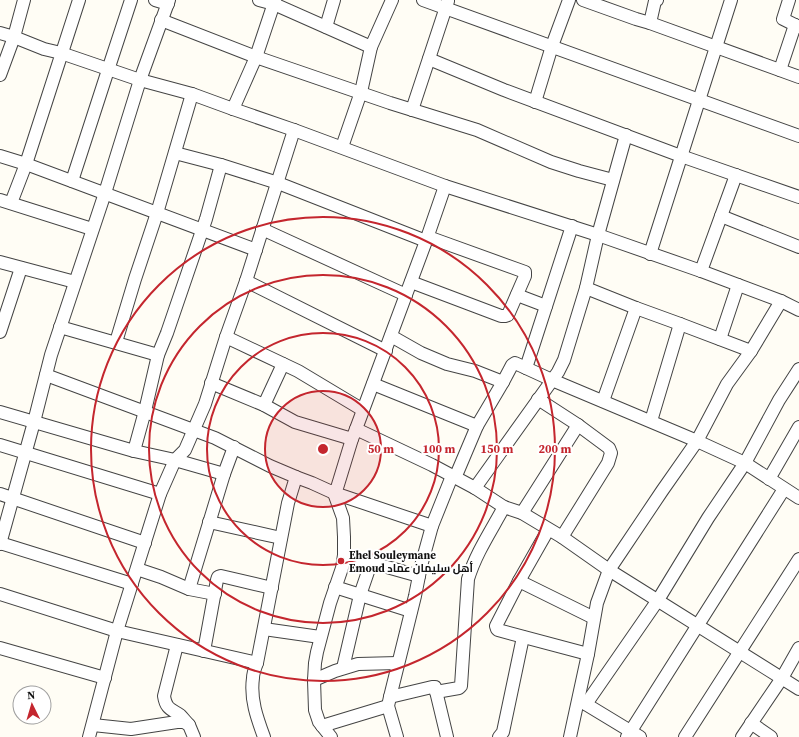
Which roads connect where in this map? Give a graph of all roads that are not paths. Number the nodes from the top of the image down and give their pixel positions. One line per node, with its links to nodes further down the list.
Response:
1 (24, 0): 22 (street)
2 (79, 0): 26 (street)
3 (132, 0): 29 (street)
4 (155, 0): 14 (street)
5 (259, 0): 15 (street)
6 (334, 0): 20 (street)
7 (392, 0): 25 (street)
8 (423, 0): 16 (street)
9 (569, 0): 23 (street)
10 (583, 0): 18 (street)
11 (657, 0): 18 (street)
12 (731, 0): 24 (street)
13 (789, 0): 19 (street)
14 (168, 2): 17 (street)
15 (275, 2): 20 (street); 27 (street)
16 (446, 4): 23 (street); 28 (street)
17 (161, 20): 27 (street); 33 (street)
18 (650, 23): 24 (street)
19 (797, 26): 30 (street)
20 (326, 27): 25 (street)
21 (0, 33): 22 (street)
22 (14, 37): 26 (street); 31 (street)
23 (552, 46): 36 (street); 37 (street)
24 (716, 46): 30 (street); 36 (street)
25 (371, 47): 34 (street)
26 (61, 53): 29 (street); 47 (street)
27 (256, 57): 34 (street); 38 (street)
28 (429, 59): 37 (street); 39 (street)
29 (108, 70): 33 (street); 51 (street)
30 (780, 70): 32 (street)
31 (0, 75)
32 (799, 77)
33 (140, 80): 35 (street); 54 (street)
34 (361, 92): 39 (street); 43 (street)
35 (192, 94): 38 (street); 44 (street)
36 (700, 99): 42 (street); 46 (street)
37 (535, 102): 41 (street)
38 (233, 110): 40 (street)
39 (412, 110): 50 (street)
40 (294, 130): 43 (street); 52 (street)
41 (626, 135): 46 (street); 50 (street)
42 (799, 136)
43 (342, 147): 53 (street)
44 (175, 153): 48 (street); 57 (street)
45 (0, 156): 47 (street)
46 (682, 156): 49 (street); 67 (street)
47 (26, 164): 51 (street); 56 (street)
48 (221, 165): 52 (street); 62 (street)
49 (736, 175): 55 (street); 58 (street)
50 (613, 180): 63 (street)
51 (72, 181): 54 (street)
52 (278, 183): 61 (street); 64 (street)
53 (445, 186): 59 (street); 64 (street)
54 (105, 193): 57 (street); 60 (street)
55 (799, 197)
56 (6, 202): 60 (street)
57 (157, 213): 62 (street); 88 (street)
58 (721, 216): 65 (street); 70 (street)
59 (572, 226): 63 (street); 79 (street)
60 (92, 229): 72 (street)
61 (262, 229): 66 (street); 76 (street)
62 (202, 230): 66 (street); 91 (street)
63 (598, 235): 67 (street); 75 (street)
64 (427, 239): 73 (street); 77 (street)
65 (799, 247)
66 (256, 250): 71 (street)
67 (650, 254): 70 (street)
68 (0, 262): 69 (street)
69 (21, 268): 72 (street); 84 (street)
70 (700, 271): 74 (street)
71 (246, 281): 86 (street); 89 (street)
72 (75, 282): 83 (street)
73 (411, 282): 76 (street); 77 (street)
74 (738, 285): 78 (street); 87 (street)
75 (586, 288): 80 (street); 96 (street)
76 (406, 295): 85 (street)
77 (517, 295): 79 (street)
78 (781, 301): 81 (street); 90 (street)
79 (546, 306): 93 (street)
80 (636, 308): 82 (street); 101 (street)
81 (799, 310)
82 (680, 324): 87 (street); 106 (street)
83 (60, 327): 88 (street); 95 (street)
84 (0, 332)
85 (391, 336): 89 (street); 97 (street)
86 (226, 337): 92 (street); 98 (street)
87 (720, 339): 90 (street)
88 (116, 342): 91 (street)
89 (386, 351): 99 (street)
90 (751, 351): 113 (street)
91 (158, 355): 104 (street)
92 (283, 364): 102 (street); 103 (street)
93 (526, 368): 96 (street); 97 (street)
94 (799, 369): 119 (street)
95 (46, 375): 104 (street); 107 (street)
96 (552, 380): 100 (street); 101 (street)
97 (503, 382): 109 (street)
98 (211, 383): 102 (street); 111 (street)
99 (373, 384): 103 (street); 109 (street)
100 (538, 399): 108 (street); 124 (street)
101 (604, 401): 106 (street)
102 (264, 405): 112 (street)
103 (363, 410): 112 (street)
104 (145, 411): 111 (street); 116 (street)
105 (0, 412): 107 (street)
106 (651, 421): 113 (street)
107 (34, 422): 116 (street); 117 (street)
108 (578, 425): 132 (street); 136 (street)
109 (477, 426): 122 (street)
110 (799, 427): 123 (street)
111 (194, 430): 115 (street); 118 (street)
112 (354, 434): 122 (street); 126 (street)
113 (697, 441): 119 (street); 144 (street)
114 (0, 445): 117 (street)
115 (234, 447): 120 (street); 121 (street)
116 (134, 451): 118 (street)
117 (25, 453): 128 (street); 129 (street)
118 (175, 460): 120 (street); 128 (street)
119 (745, 463): 123 (street); 154 (street)
120 (224, 474): 133 (street)
121 (296, 477): 126 (street); 137 (street)
122 (454, 477): 124 (street); 134 (street)
123 (769, 478): 125 (street)
124 (475, 488): 131 (street)
125 (784, 489): 130 (street); 157 (street)
126 (334, 493): 134 (street); 140 (street)
127 (0, 494): 129 (street)
128 (160, 494): 138 (street)
129 (12, 498): 138 (street); 139 (street)
130 (799, 498)
131 (504, 508): 132 (street); 175 (street)
132 (522, 513): 135 (street)
133 (209, 522): 137 (street); 150 (street)
134 (432, 526): 145 (street)
135 (548, 530): 136 (street); 146 (street)
136 (562, 537): 144 (street)
137 (281, 538): 149 (street)
138 (145, 543): 143 (street)
139 (0, 544): 147 (street)
140 (344, 555): 142 (street); 148 (street)
141 (799, 559): 166 (street)
142 (371, 563): 145 (street); 153 (street)
143 (136, 569): 147 (street); 150 (street)
144 (609, 570): 154 (street); 156 (street)
145 (419, 576): 155 (street)
146 (519, 581): 156 (street); 160 (street)
147 (132, 584): 159 (street)
148 (336, 587): 153 (street); 161 (street)
149 (272, 588): 152 (street); 158 (street)
150 (189, 589): 152 (street)
151 (0, 594): 159 (street)
152 (215, 594): 165 (street)
153 (360, 595): 155 (street); 170 (street)
154 (658, 600): 157 (street); 177 (street)
155 (411, 611): 169 (street)
156 (594, 618): 167 (street)
157 (698, 627): 166 (street); 182 (street)
158 (264, 629): 161 (street); 168 (street)
159 (117, 631): 162 (street); 171 (street)
160 (523, 637): 167 (street); 189 (street)
161 (320, 638): 173 (street)
162 (178, 645): 165 (street); 180 (street)
163 (0, 648): 171 (street)
164 (799, 648): 172 (street)
165 (204, 651): 168 (street)
166 (740, 652): 172 (street); 191 (street)
167 (588, 654): 177 (street)
168 (257, 663): 185 (street)
169 (398, 663): 170 (street); 176 (street)
170 (343, 668): 173 (street)
171 (104, 678): 179 (street)
172 (782, 678): 174 (street); 178 (street)
173 (314, 680): 181 (street)
174 (799, 689)
175 (436, 692): 176 (street); 188 (street)
176 (389, 701): 181 (street); 187 (street)
177 (582, 702): 182 (street); 190 (street)
178 (751, 723): 192 (street); 193 (street)
179 (93, 725): 180 (street); 183 (street)
180 (189, 725): 184 (street)
181 (322, 726): 186 (street)
182 (632, 735)
183 (89, 737)
184 (194, 737)
185 (264, 737)
186 (330, 737)
187 (397, 737)
188 (447, 737)
189 (500, 737)
190 (570, 737)
191 (685, 737)
192 (742, 737)
193 (771, 737)

